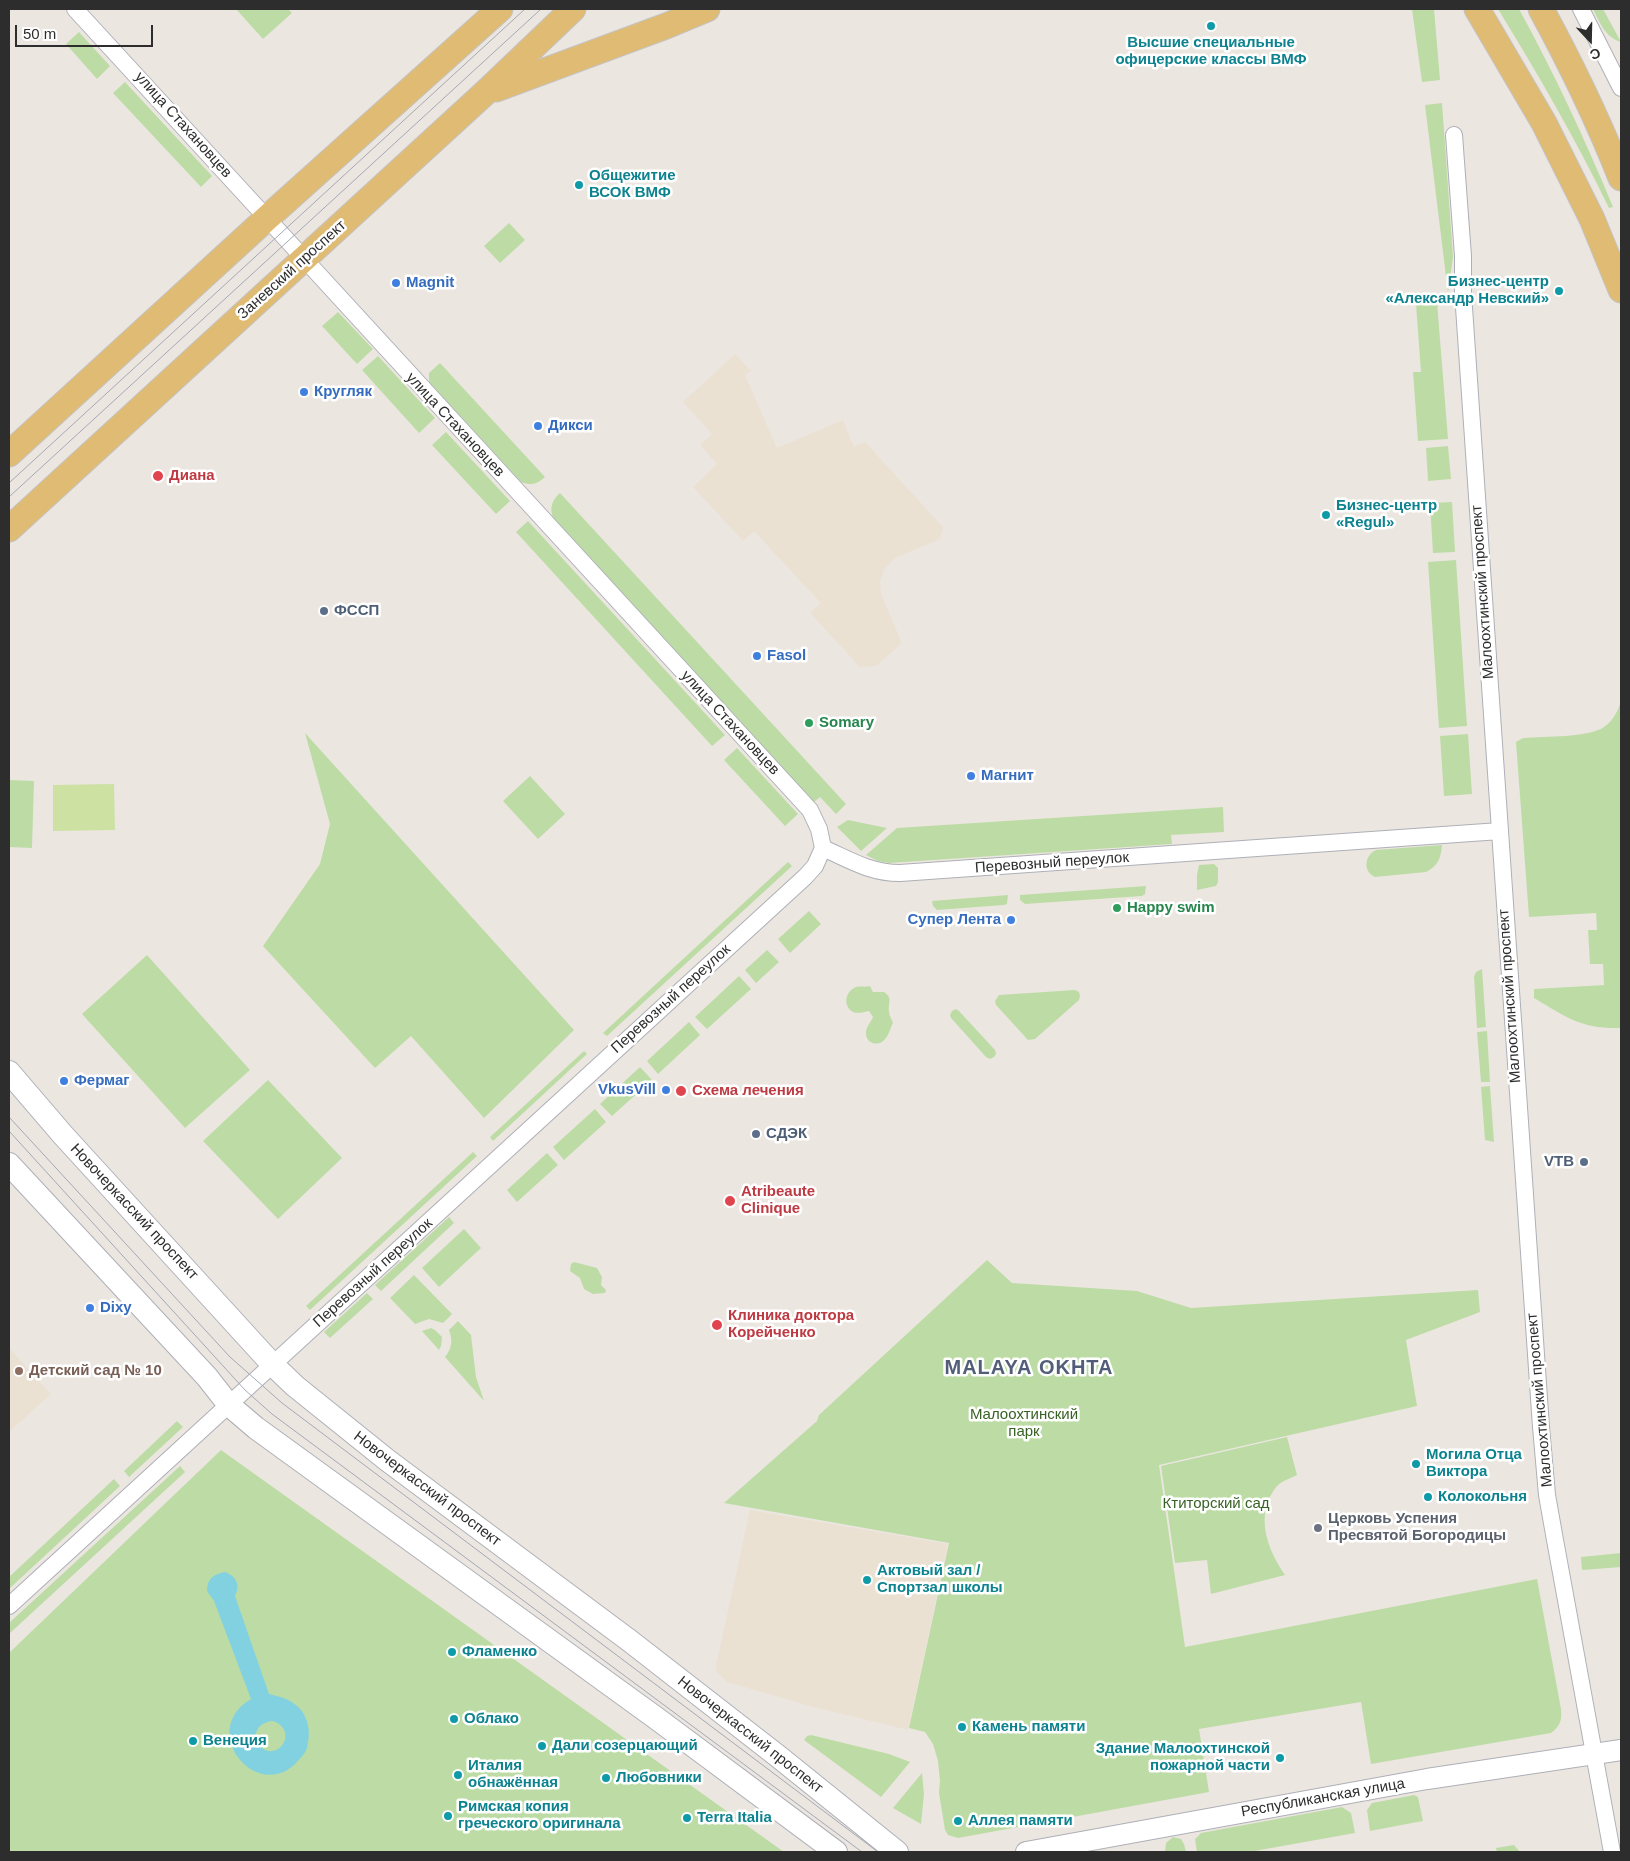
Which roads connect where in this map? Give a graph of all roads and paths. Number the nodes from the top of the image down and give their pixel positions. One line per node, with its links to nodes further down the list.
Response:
1 (75, 9): 12 (street, улица Стахановцев)
2 (500, 9): 12 (main road)
3 (574, 9): 9 (main road, Заневский проспект)
4 (707, 9): 9 (main road)
5 (1476, 9): 14 (main road)
6 (1541, 9): 11 (main road)
7 (1581, 9): 8 (street)
8 (1621, 88)
9 (486, 92): 13 (main road, Заневский проспект)
10 (1454, 135): 17 (street, Малоохтинский проспект)
11 (1621, 178)
12 (267, 218): 13 (street, улица Стахановцев); 15 (main road)
13 (304, 259): 16 (main road, Заневский проспект); 18 (street, улица Стахановцев)
14 (1621, 290)
15 (9, 454)
16 (9, 529)
17 (1500, 831): 18 (street, Перевозный переулок); 25 (street, Малоохтинский проспект)
18 (823, 848): 21 (street, Перевозный переулок)
19 (9, 1072): 21 (main road, Новочеркасский проспект)
20 (9, 1164): 22 (main road)
21 (273, 1365): 22 (street, Перевозный переулок); 27 (main road, Новочеркасский проспект)
22 (229, 1405): 23 (street, Перевозный переулок); 26 (main road)
23 (9, 1606)
24 (1621, 1750): 25 (street, Республиканская улица)
25 (1594, 1754): 28 (street, Республиканская улица); 29 (street, Малоохтинский проспект)
26 (836, 1852)
27 (896, 1852)
28 (1026, 1852)
29 (1612, 1852)

